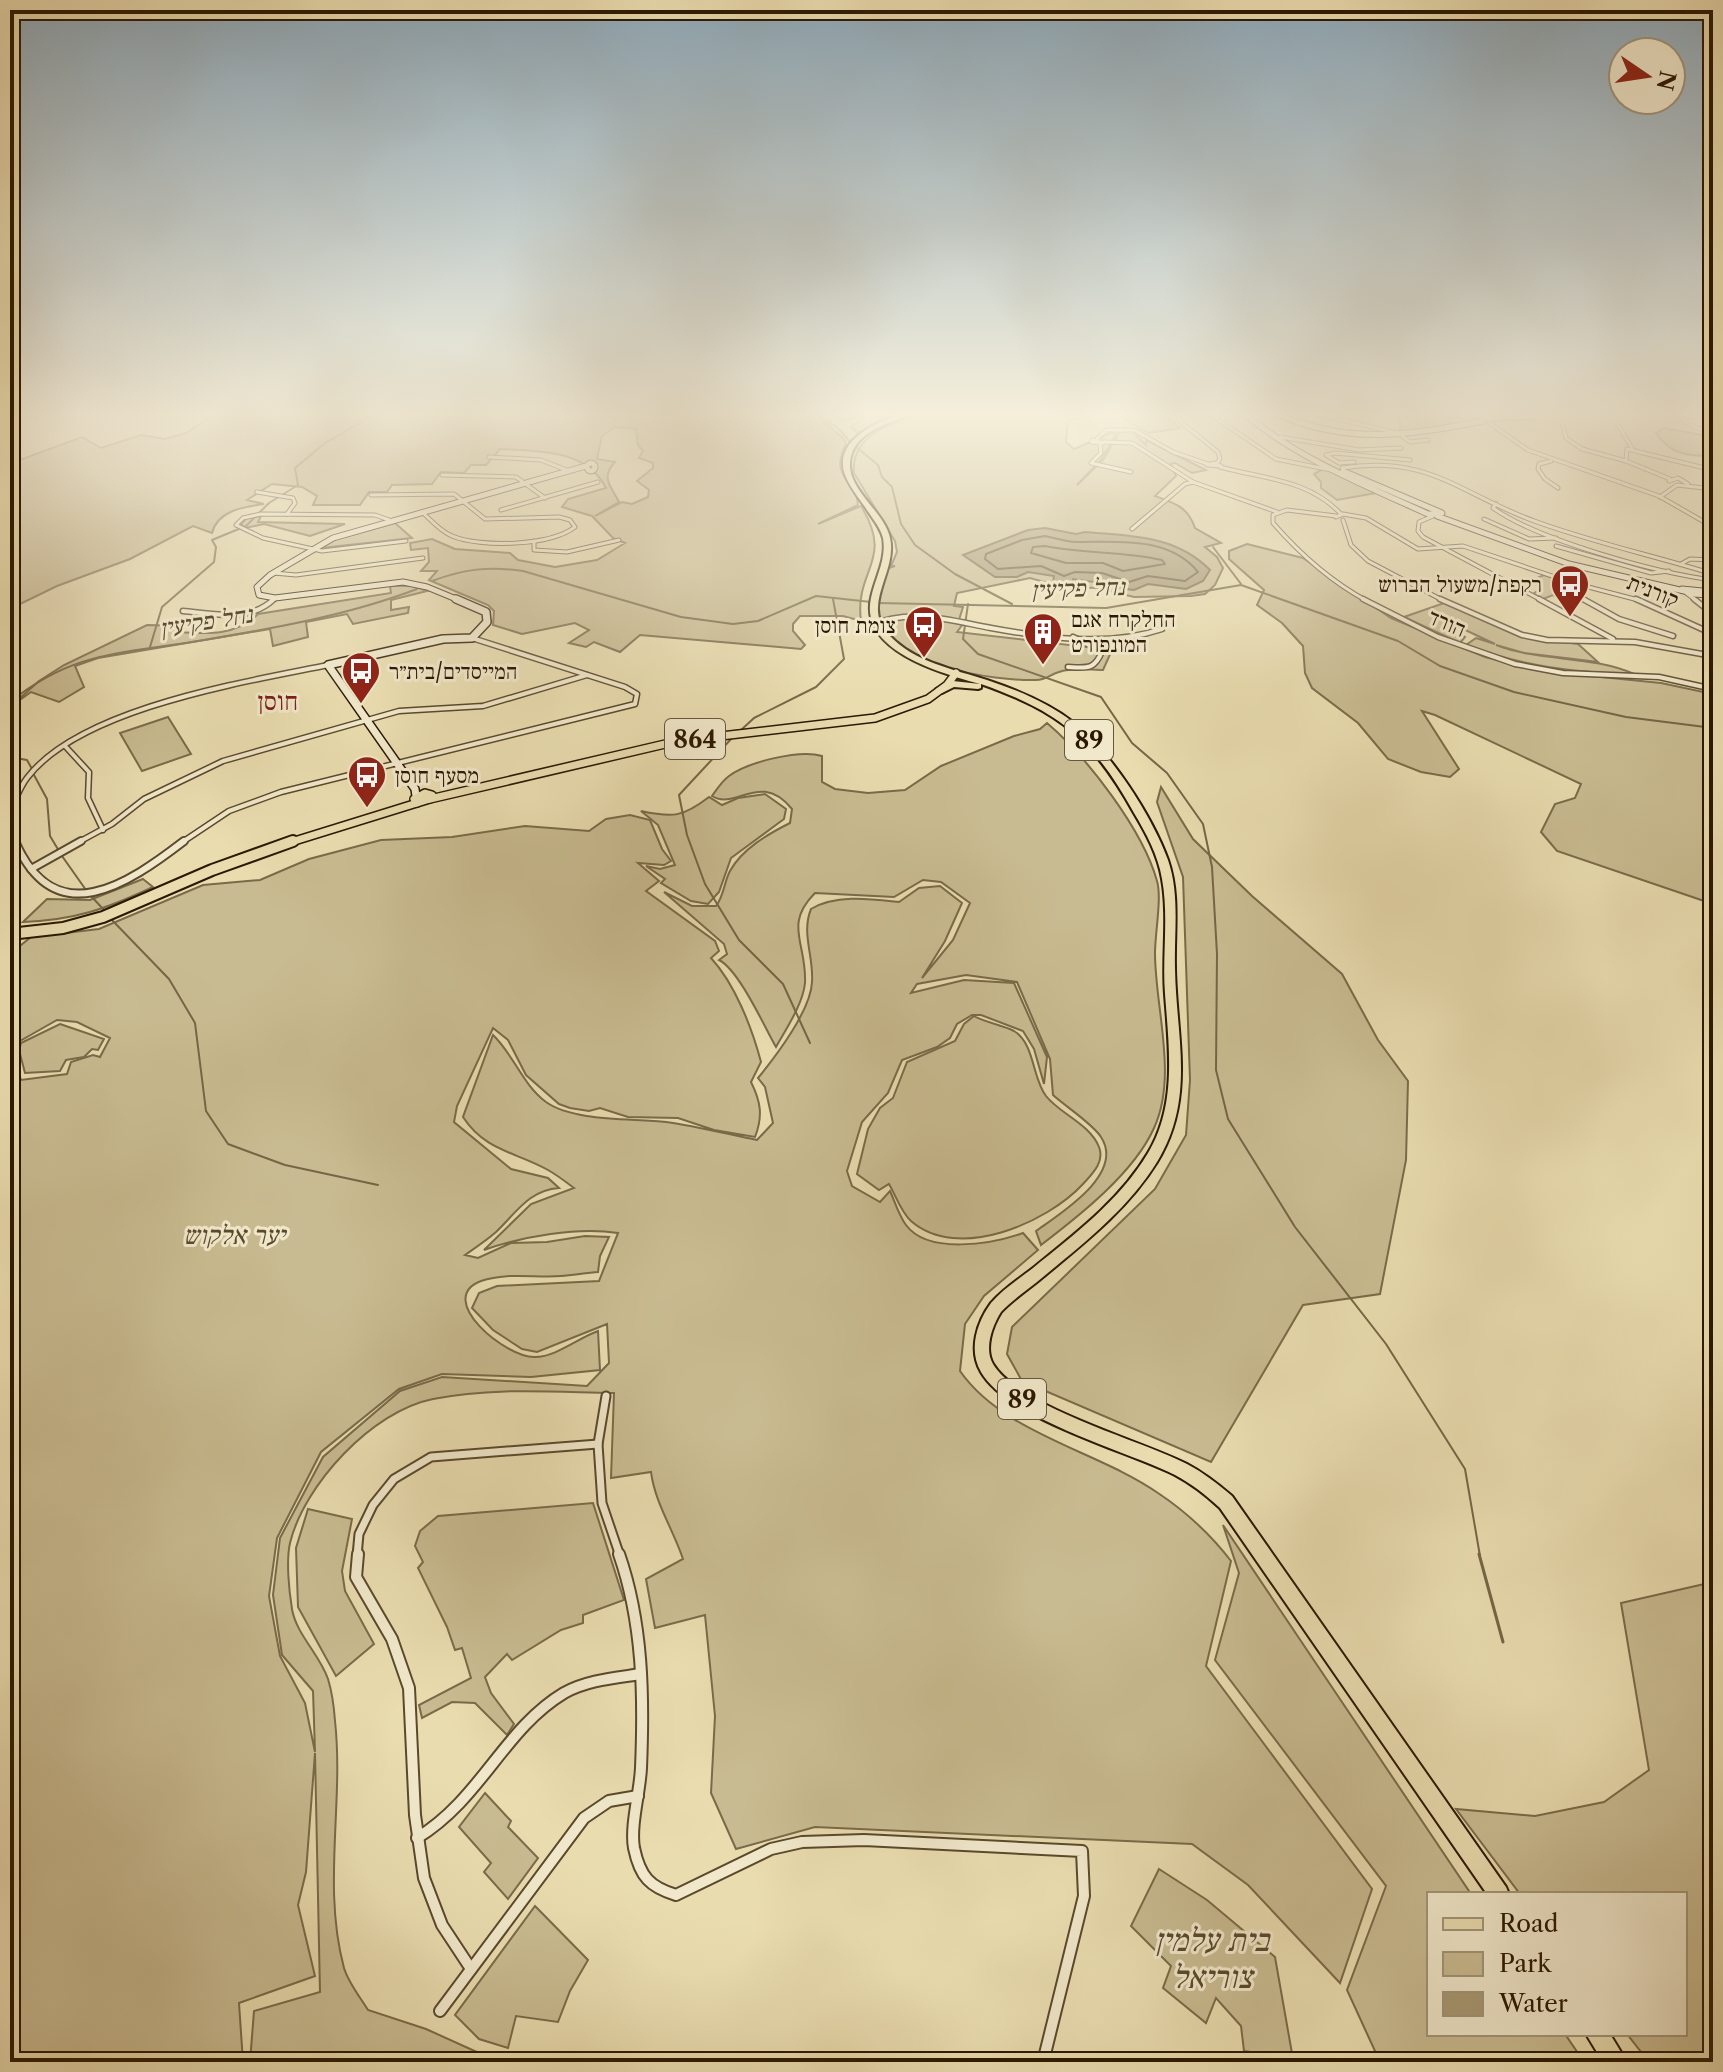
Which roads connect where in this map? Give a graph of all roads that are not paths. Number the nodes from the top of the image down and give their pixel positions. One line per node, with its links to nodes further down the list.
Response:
1 (291, 509): 17 (street)
2 (434, 509): 14 (street)
3 (474, 509): 28 (street)
4 (506, 509): 13 (street)
5 (870, 509): 46 (highway)
6 (1156, 509): 22 (street)
7 (1268, 509): 15 (street)
8 (1335, 509): 18 (street)
9 (1423, 509): 16 (street)
10 (1494, 509): 24 (street)
11 (1507, 509): 36 (street)
12 (1681, 509): 21 (street)
13 (501, 510)
14 (422, 512): 20 (street); 28 (street)
15 (1277, 512): 18 (street); 60 (street, הורד)
16 (1432, 513): 32 (street); 41 (street)
17 (287, 514): 20 (street); 33 (street)
18 (1340, 516): 32 (street); 52 (street)
19 (1484, 519): 24 (street)
20 (392, 521): 33 (street)
21 (1713, 527)
22 (1132, 529)
23 (1449, 538): 30 (street)
24 (1556, 538): 37 (street)
25 (1713, 539): 29 (street)
26 (619, 540): 28 (street)
27 (406, 541): 33 (street)
28 (534, 541)
29 (1705, 542)
30 (1455, 545): 32 (street, קורנית); 40 (street, קורנית)
31 (1556, 546): 37 (street)
32 (1441, 548): 52 (street)
33 (312, 550): 38 (street)
34 (423, 558): 38 (street)
35 (1713, 560): 36 (street)
36 (1681, 564): 39 (street)
37 (1669, 571): 39 (street)
38 (274, 573): 43 (street)
39 (1713, 577)
40 (1573, 583): 48 (street, קורנית); 49 (street)
41 (1691, 593): 42 (street); 45 (street)
42 (1713, 593)
43 (275, 598): 44 (street); 51 (street)
44 (183, 611)
45 (1713, 614)
46 (879, 623): 50 (street); 54 (highway, 89); 58 (highway, 89)
47 (1162, 629): 50 (street)
48 (1713, 634)
49 (1673, 636)
50 (1073, 637): 56 (street)
51 (472, 638): 55 (street); 57 (street)
52 (1616, 641): 53 (street)
53 (1713, 656)
54 (921, 664): 58 (highway, 89); 61 (highway)
55 (328, 665): 62 (street); 63 (street)
56 (1068, 667)
57 (587, 675): 62 (street); 64 (street)
58 (953, 675): 59 (highway, 89); 61 (main road, 864); 65 (highway, 89)
59 (985, 687): 61 (highway); 65 (highway, 89)
60 (1713, 689)
61 (937, 690): 66 (main road, 864)
62 (366, 719): 64 (street); 69 (street)
63 (65, 746): 67 (street); 69 (street)
64 (396, 762): 66 (street); 70 (street)
65 (1129, 795): 77 (highway, 89)
66 (421, 796): 71 (main road, 864)
67 (10, 811)
68 (10, 819): 70 (street)
69 (103, 830): 70 (street)
70 (31, 869)
71 (10, 932)
72 (606, 1396): 73 (street)
73 (598, 1444): 74 (street); 76 (street)
74 (641, 1674): 75 (street); 76 (street)
75 (638, 1796): 78 (street); 81 (street)
76 (417, 1838): 78 (street)
77 (1498, 1892)
78 (471, 1969): 79 (street)
79 (440, 2011)
80 (1598, 2036): 82 (highway)
81 (1043, 2062)
82 (1616, 2062)

